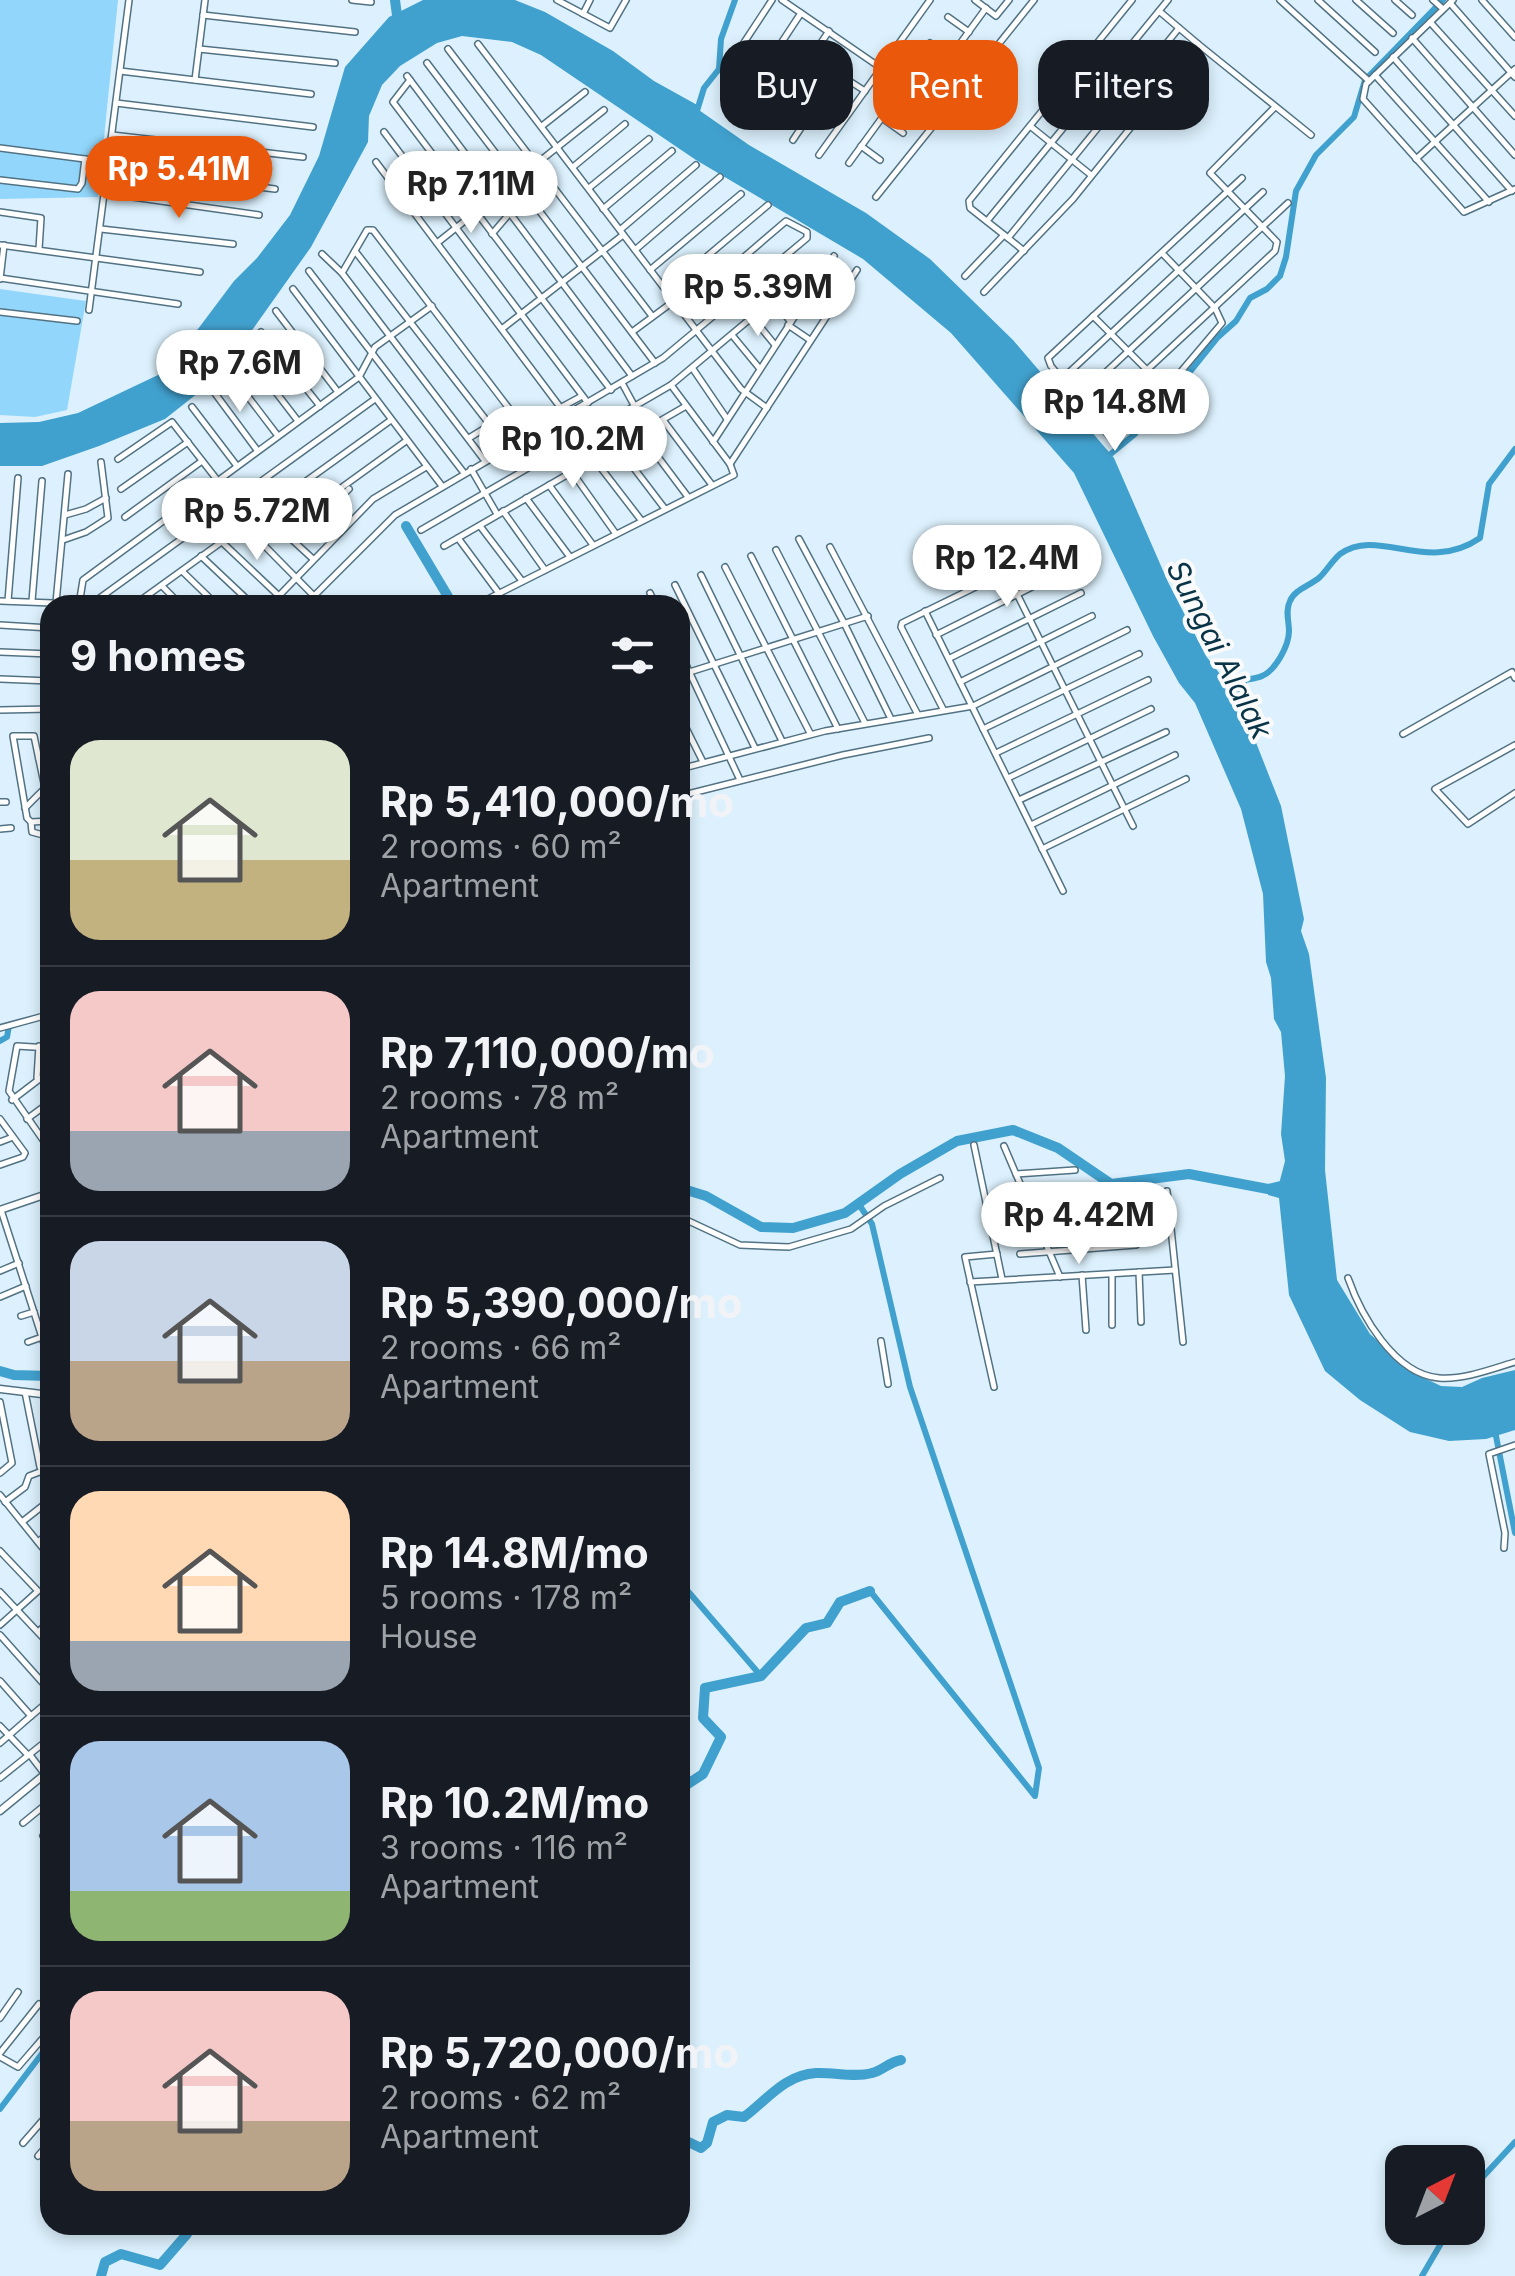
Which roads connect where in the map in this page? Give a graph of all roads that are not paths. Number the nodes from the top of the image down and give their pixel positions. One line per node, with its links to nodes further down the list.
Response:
1 (129, 0): 59 (street)
2 (205, 0): 31 (street)
3 (352, 0): 22 (street)
4 (557, 0): 29 (street)
5 (590, 0): 29 (street)
6 (626, 0): 29 (street)
7 (772, 0): 41 (street)
8 (782, 0): 28 (street)
9 (930, 0): 44 (street)
10 (975, 0): 24 (street)
11 (1009, 0): 24 (street)
12 (1034, 0): 123 (street)
13 (1132, 0): 46 (street)
14 (1168, 0): 27 (street)
15 (1280, 0): 26 (street)
16 (1299, 0): 26 (street)
17 (1318, 0): 53 (street)
18 (1356, 0): 38 (street)
19 (1395, 0): 30 (street)
20 (1432, 0): 25 (street)
21 (1482, 0): 39 (street)
22 (371, 2)
23 (1451, 2): 25 (street); 60 (street)
24 (986, 8): 37 (street)
25 (1443, 9): 33 (street)
26 (1290, 10): 64 (street)
27 (1159, 11): 34 (street); 47 (street)
28 (801, 13): 36 (street); 42 (street)
29 (583, 14)
30 (1412, 15)
31 (203, 16): 35 (street); 51 (street)
32 (948, 17): 37 (street)
33 (1430, 22): 40 (street); 65 (street)
34 (1179, 28): 48 (street); 49 (street)
35 (354, 32)
36 (828, 32): 43 (street); 56 (street)
37 (968, 32): 45 (street)
38 (1393, 33)
39 (1515, 37)
40 (1412, 38): 55 (street); 71 (street)
41 (745, 40)
42 (783, 40)
43 (823, 40)
44 (902, 40)
45 (962, 40)
46 (1100, 40)
47 (1135, 40)
48 (1169, 40)
49 (1193, 40)
50 (478, 44): 77 (street)
51 (199, 49): 57 (street); 62 (street)
52 (448, 49): 106 (street)
53 (1376, 52)
54 (1209, 53): 70 (street)
55 (1393, 58): 61 (street); 76 (street)
56 (873, 62)
57 (335, 63)
58 (427, 63): 114 (street)
59 (120, 71): 62 (street); 69 (street)
60 (1514, 73): 65 (street)
61 (1374, 75): 64 (street); 91 (street)
62 (195, 80): 68 (street)
63 (873, 80): 67 (street)
64 (1368, 82): 102 (street)
65 (1492, 91): 71 (street); 74 (street)
66 (586, 92): 77 (street)
67 (865, 92): 90 (street); 97 (street)
68 (312, 94)
69 (116, 103): 79 (street); 87 (street)
70 (1275, 107): 88 (street); 118 (street)
71 (1473, 108): 76 (street); 98 (street)
72 (604, 110): 95 (street)
73 (1038, 116): 78 (street)
74 (1515, 116)
75 (625, 124): 109 (street)
76 (1454, 124): 91 (street); 117 (street)
77 (542, 126): 95 (street)
78 (1030, 126): 92 (street); 133 (street)
79 (312, 127)
80 (873, 130): 93 (street)
81 (900, 130): 86 (street)
82 (1062, 130): 92 (street)
83 (1096, 130): 101 (street)
84 (1127, 130): 110 (street)
85 (384, 132): 134 (street)
86 (903, 132)
87 (112, 135): 99 (street); 105 (street)
88 (1310, 135)
89 (649, 138): 115 (street)
90 (793, 140)
91 (1435, 142): 102 (street); 124 (street)
92 (1052, 143): 101 (street); 133 (street)
93 (862, 146): 103 (street); 107 (street)
94 (0, 148): 100 (street)
95 (558, 148): 106 (street); 109 (street)
96 (672, 151): 127 (street)
97 (820, 155)
98 (1515, 155)
99 (303, 157)
100 (85, 159): 105 (street); 113 (street)
101 (1072, 159): 110 (street); 139 (street)
102 (1416, 159): 124 (street)
103 (880, 160)
104 (376, 162): 140 (street)
105 (108, 164): 116 (street); 120 (street)
106 (537, 164): 114 (street); 146 (street)
107 (849, 164)
108 (696, 165): 137 (street)
109 (572, 168): 115 (street)
110 (1091, 176): 147 (street)
111 (720, 177): 144 (street)
112 (1242, 178): 118 (street)
113 (0, 180)
114 (516, 181): 122 (street); 151 (street)
115 (588, 188): 127 (street)
116 (275, 189)
117 (1514, 190): 124 (street)
118 (1228, 192): 128 (street); 148 (street)
119 (1263, 192): 128 (street)
120 (104, 193): 132 (street); 136 (street)
121 (741, 194): 153 (street)
122 (496, 196): 130 (street); 130 (street); 131 (street)
123 (876, 197)
124 (1489, 202)
125 (1288, 203): 135 (street)
126 (768, 205): 163 (street)
127 (603, 208): 137 (street)
128 (1245, 209): 135 (street); 155 (street)
129 (0, 212): 143 (street)
130 (476, 212): 134 (street); 138 (street)
131 (509, 214): 138 (street); 160 (street)
132 (259, 215)
133 (988, 222): 139 (street)
134 (456, 228): 140 (street); 176 (street)
135 (1262, 228): 161 (street); 171 (street)
136 (101, 229): 141 (street); 150 (street)
137 (621, 233): 144 (street); 146 (street)
138 (492, 234): 166 (street)
139 (1006, 236): 147 (street); 158 (street)
140 (436, 243): 183 (street)
141 (233, 244)
142 (2, 245): 143 (street); 159 (street)
143 (39, 249): 150 (street)
144 (634, 250): 153 (street)
145 (355, 251): 157 (street); 170 (street); 180 (street)
146 (602, 251): 151 (street); 177 (street)
147 (1024, 252): 164 (street)
148 (1162, 253): 155 (street); 178 (street)
149 (322, 254): 157 (street)
150 (96, 258): 156 (street); 165 (street)
151 (582, 266): 160 (street); 185 (street)
152 (308, 270): 193 (street)
153 (650, 270): 163 (street)
154 (857, 270): 190 (street)
155 (1180, 271): 161 (street); 187 (street)
156 (200, 272)
157 (342, 273): 189 (street)
158 (965, 276)
159 (0, 279): 165 (street)
160 (562, 282): 166 (street); 201 (street)
161 (1197, 289): 171 (street); 195 (street)
162 (293, 290): 202 (street)
163 (666, 291): 168 (street)
164 (984, 292)
165 (93, 293): 169 (street); 172 (street)
166 (542, 298): 176 (street); 207 (street)
167 (773, 300): 179 (street); 182 (street); 182 (street)
168 (674, 301): 174 (street); 177 (street)
169 (178, 304)
170 (432, 306): 180 (street); 221 (street)
171 (1215, 308): 199 (street); 206 (street)
172 (89, 310)
173 (276, 311): 209 (street)
174 (681, 311): 186 (street); 186 (street)
175 (0, 312): 181 (street)
176 (521, 314): 183 (street); 211 (street)
177 (652, 316): 185 (street)
178 (1093, 316): 187 (street); 203 (street)
179 (752, 318): 188 (street); 191 (street)
180 (411, 320): 189 (street); 228 (street)
181 (77, 321)
182 (790, 323): 190 (street); 191 (street)
183 (502, 329): 219 (street)
184 (261, 332): 216 (street)
185 (632, 332): 196 (street)
186 (697, 332): 194 (street); 196 (street)
187 (1110, 333): 195 (street); 203 (street)
188 (732, 335): 194 (street); 198 (street)
189 (390, 336): 193 (street); 233 (street)
190 (810, 340): 220 (street)
191 (775, 345): 198 (street)
192 (245, 352): 227 (street)
193 (371, 352): 202 (street); 248 (street)
194 (713, 352): 197 (street); 210 (street)
195 (1130, 352): 199 (street); 212 (street)
196 (656, 363): 201 (street)
197 (692, 369): 205 (street); 223 (street)
198 (760, 369): 210 (street)
199 (1148, 370): 206 (street); 224 (street)
200 (230, 373): 231 (street)
201 (632, 376): 204 (street)
202 (360, 377): 209 (street); 213 (street)
203 (1062, 379): 212 (street)
204 (622, 383): 207 (street); 215 (street)
205 (671, 385): 215 (street); 217 (street)
206 (1166, 388): 224 (street)
207 (611, 390): 214 (street)
208 (214, 392): 239 (street)
209 (339, 392): 216 (street)
210 (745, 393): 220 (street); 223 (street)
211 (582, 396): 214 (street); 219 (street)
212 (1078, 398): 224 (street)
213 (375, 400): 225 (street); 264 (street)
214 (588, 403): 222 (street)
215 (634, 405): 230 (street); 238 (street)
216 (320, 406): 227 (street)
217 (686, 406): 226 (street); 236 (street)
218 (192, 407): 246 (street)
219 (560, 408): 222 (street)
220 (767, 408): 245 (street)
221 (513, 411): 228 (street); 232 (street)
222 (566, 415): 229 (street)
223 (728, 419): 236 (street)
224 (1094, 419)
225 (391, 420): 234 (street); 260 (street)
226 (663, 420): 230 (street); 255 (street)
227 (298, 422): 231 (street)
228 (490, 425): 233 (street)
229 (546, 426): 232 (street); 238 (street)
230 (644, 431): 237 (street); 263 (street)
231 (278, 436): 239 (street)
232 (530, 436): 243 (street)
233 (469, 438): 243 (street)
234 (406, 441): 247 (street); 268 (street)
235 (188, 442): 240 (street); 242 (street); 257 (street)
236 (713, 442): 245 (street)
237 (617, 446): 241 (street); 265 (street)
238 (560, 449): 249 (street); 259 (street)
239 (258, 451): 246 (street)
240 (118, 459)
241 (594, 459): 249 (street); 271 (street)
242 (202, 461): 253 (street); 270 (street)
243 (485, 461): 248 (street)
244 (102, 462): 261 (street)
245 (730, 464): 255 (street)
246 (237, 466): 253 (street)
247 (426, 467): 256 (street); 280 (street)
248 (468, 471): 256 (street); 259 (street)
249 (572, 472): 254 (street); 276 (street)
250 (68, 474): 269 (street)
251 (18, 478): 316 (street)
252 (42, 480): 317 (street)
253 (218, 480): 264 (street); 304 (street)
254 (549, 484): 262 (street); 282 (street)
255 (712, 485): 263 (street)
256 (442, 486): 313 (street)
257 (121, 489)
258 (349, 489): 272 (street)
259 (484, 492): 267 (street); 275 (street)
260 (285, 495): 266 (street); 268 (street)
261 (106, 498): 269 (street); 279 (street)
262 (526, 498): 267 (street); 288 (street)
263 (688, 498): 265 (street)
264 (233, 504): 273 (street); 305 (street)
265 (665, 509): 271 (street)
266 (262, 512): 273 (street); 291 (street)
267 (500, 513): 274 (street); 294 (street)
268 (305, 514): 272 (street)
269 (65, 515): 279 (street)
270 (125, 517)
271 (642, 520): 276 (street)
272 (314, 524): 280 (street)
273 (245, 525): 281 (street); 297 (street)
274 (480, 526): 277 (street); 298 (street)
275 (421, 530)
276 (616, 534): 282 (street)
277 (458, 538): 283 (street); 302 (street)
278 (799, 539): 324 (street)
279 (63, 540): 303 (street)
280 (332, 540): 291 (street)
281 (222, 542): 286 (street); 310 (street)
282 (593, 545): 288 (street)
283 (444, 546)
284 (830, 547): 321 (street)
285 (776, 550): 328 (street)
286 (202, 556): 293 (street); 309 (street)
287 (750, 556): 330 (street)
288 (570, 558): 294 (street)
289 (1035, 558): 295 (street)
290 (1090, 558): 315 (street)
291 (313, 559): 297 (street)
292 (725, 567): 332 (street)
293 (182, 570): 300 (street); 308 (street)
294 (545, 570): 298 (street)
295 (1006, 572): 315 (street); 319 (street)
296 (701, 576): 336 (street)
297 (296, 579): 311 (street); 312 (street)
298 (522, 582): 302 (street)
299 (675, 585): 314 (street)
300 (161, 586): 306 (street); 307 (street)
301 (1082, 593): 323 (street)
302 (499, 594)
303 (57, 595)
304 (81, 595)
305 (104, 595)
306 (150, 595)
307 (170, 595)
308 (207, 595)
309 (243, 595)
310 (277, 595)
311 (279, 595)
312 (313, 595)
313 (315, 595)
314 (680, 595)
315 (1018, 596): 323 (street); 329 (street)
316 (4, 601): 317 (street)
317 (32, 601): 318 (street)
318 (40, 601)
319 (925, 611): 329 (street); 348 (street)
320 (690, 615): 338 (street)
321 (868, 616): 324 (street); 352 (street)
322 (1092, 616): 331 (street)
323 (1030, 618): 331 (street); 337 (street)
324 (844, 622): 328 (street); 354 (street)
325 (0, 625): 326 (street)
326 (40, 627)
327 (1128, 630): 339 (street)
328 (818, 632): 330 (street); 355 (street)
329 (936, 635): 337 (street)
330 (793, 639): 332 (street); 356 (street)
331 (1042, 642): 339 (street); 345 (street)
332 (766, 648): 336 (street); 359 (street)
333 (0, 652): 334 (street)
334 (40, 654)
335 (1139, 654): 346 (street)
336 (741, 655): 338 (street); 364 (street)
337 (948, 659): 345 (street)
338 (714, 664): 340 (street); 366 (street)
339 (1054, 666): 346 (street); 347 (street)
340 (690, 671): 368 (street)
341 (1515, 678): 360 (street)
342 (0, 679): 344 (street)
343 (1148, 680): 353 (street)
344 (40, 681)
345 (960, 682): 347 (street)
346 (1066, 690): 353 (street); 357 (street)
347 (972, 706): 348 (street); 357 (street)
348 (943, 708): 352 (street)
349 (40, 709): 351 (street)
350 (1151, 709): 363 (street)
351 (0, 710)
352 (917, 713): 354 (street)
353 (1077, 714): 363 (street); 367 (street)
354 (891, 719): 355 (street)
355 (865, 724): 356 (street)
356 (838, 729): 359 (street)
357 (983, 730): 367 (street)
358 (1166, 732): 373 (street)
359 (811, 734): 364 (street)
360 (1404, 734)
361 (690, 736): 372 (street)
362 (929, 738): 376 (street)
363 (1089, 738): 373 (street); 375 (street)
364 (782, 741): 366 (street)
365 (1515, 745): 381 (street)
366 (756, 748): 368 (street)
367 (996, 753): 375 (street)
368 (731, 755): 372 (street); 376 (street)
369 (1175, 756): 378 (street)
370 (39, 759): 371 (street); 383 (street)
371 (40, 762)
372 (703, 762): 374 (street)
373 (1100, 762): 378 (street); 382 (street)
374 (690, 766)
375 (1008, 778): 382 (street)
376 (740, 780): 380 (street)
377 (1186, 780): 384 (street)
378 (1112, 786): 384 (street); 387 (street)
379 (40, 793): 383 (street)
380 (690, 793)
381 (1515, 793)
382 (1018, 800): 387 (street)
383 (24, 808): 385 (street)
384 (1124, 810): 388 (street); 392 (street)
385 (31, 822): 386 (street); 391 (street)
386 (40, 822)
387 (1031, 825): 392 (street)
388 (1133, 826)
389 (12, 828): 390 (street)
390 (0, 829)
391 (40, 832)
392 (1042, 849): 393 (street)
393 (1063, 890)
394 (40, 1017): 395 (street)
395 (0, 1028)
396 (40, 1046): 398 (street); 399 (street)
397 (40, 1078): 398 (street)
398 (37, 1080): 399 (street)
399 (12, 1100): 402 (street)
400 (40, 1110): 402 (street)
401 (0, 1119): 403 (street)
402 (27, 1120): 404 (street)
403 (13, 1137): 405 (street); 408 (street)
404 (40, 1137)
405 (0, 1142)
406 (974, 1145): 421 (street)
407 (1004, 1146): 410 (street)
408 (0, 1165)
409 (1075, 1170): 410 (street)
410 (1016, 1174): 429 (street)
411 (940, 1178): 418 (street)
412 (1167, 1191): 424 (street)
413 (1133, 1192): 415 (street)
414 (40, 1196): 416 (street)
415 (1018, 1201)
416 (1, 1210): 423 (street)
417 (1133, 1220): 419 (street)
418 (690, 1222)
419 (1020, 1227)
420 (1136, 1245): 422 (street)
421 (996, 1254): 430 (street); 431 (street)
422 (1020, 1254)
423 (19, 1264): 425 (street); 433 (street)
424 (1175, 1270): 426 (street); 444 (street)
425 (0, 1271)
426 (1139, 1272): 427 (street); 437 (street)
427 (1112, 1274): 428 (street); 438 (street)
428 (1082, 1275): 429 (street); 439 (street)
429 (1060, 1276): 430 (street)
430 (1002, 1280): 431 (street)
431 (970, 1282): 447 (street)
432 (1350, 1285): 445 (street)
433 (26, 1286): 434 (street); 435 (street)
434 (0, 1297)
435 (34, 1312): 436 (street); 440 (street)
436 (20, 1316)
437 (1141, 1322)
438 (1112, 1326)
439 (1086, 1330)
440 (40, 1331)
441 (40, 1338): 443 (street)
442 (880, 1341): 446 (street)
443 (28, 1342)
444 (1183, 1342)
445 (1515, 1362)
446 (888, 1384)
447 (994, 1386)
448 (0, 1389): 449 (street)
449 (25, 1392): 450 (street); 455 (street)
450 (40, 1394)
451 (0, 1406): 452 (street)
452 (7, 1436): 453 (street); 457 (street)
453 (0, 1442)
454 (1515, 1445): 463 (street)
455 (40, 1464)
456 (40, 1470): 458 (street)
457 (0, 1473)
458 (2, 1499): 460 (street)
459 (40, 1508): 460 (street)
460 (22, 1522): 461 (street)
461 (38, 1542): 462 (street)
462 (40, 1544)
463 (1504, 1548)
464 (0, 1551): 466 (street)
465 (0, 1592): 466 (street)
466 (18, 1610): 467 (street); 468 (street)
467 (0, 1625)
468 (38, 1632)
469 (0, 1636): 470 (street)
470 (40, 1680)
471 (0, 1681): 473 (street)
472 (40, 1708): 473 (street)
473 (31, 1716): 475 (street)
474 (0, 1726): 475 (street)
475 (9, 1735): 476 (street); 478 (street)
476 (0, 1743)
477 (40, 1746): 478 (street)
478 (29, 1755): 479 (street); 480 (street)
479 (40, 1768)
480 (0, 1778)
481 (40, 1782): 483 (street)
482 (40, 1809): 484 (street)
483 (0, 1811)
484 (23, 1823)
485 (18, 1992): 487 (street)
486 (39, 2004): 489 (street)
487 (0, 2018)
488 (40, 2042): 489 (street)
489 (0, 2055)
490 (40, 2123): 491 (street)
491 (22, 2143)
492 (40, 2154): 493 (street)
493 (38, 2156)

